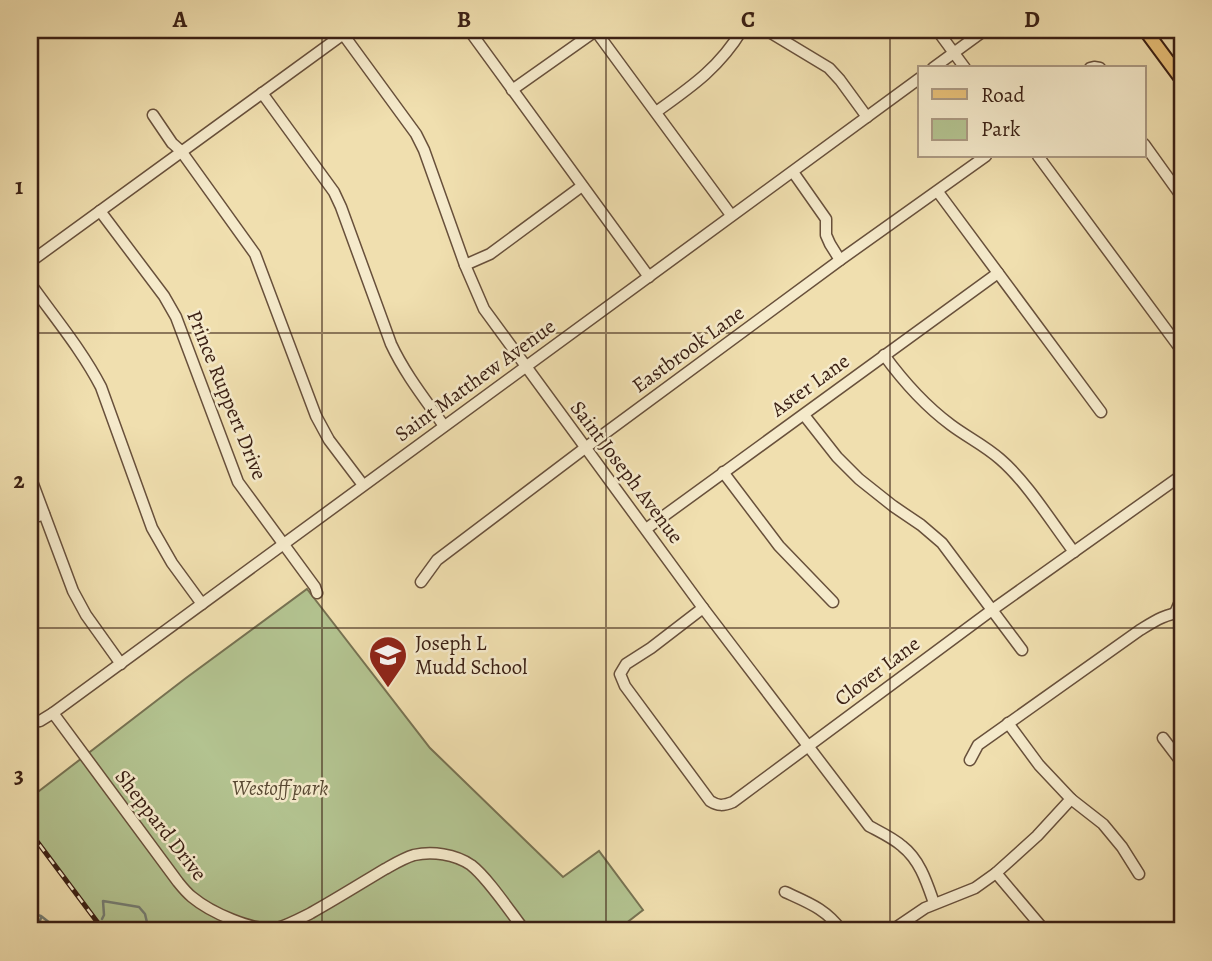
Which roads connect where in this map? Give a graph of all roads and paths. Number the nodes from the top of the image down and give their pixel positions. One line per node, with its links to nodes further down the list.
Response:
1 (469, 30): 15 (street)
2 (596, 30): 15 (street); 17 (street)
3 (742, 30): 17 (street)
4 (766, 30): 19 (street)
5 (937, 30): 9 (street)
6 (985, 30): 9 (street)
7 (1146, 30): 10 (main road)
8 (344, 31): 16 (street); 32 (street, Saint Joseph Avenue)
9 (954, 53): 11 (street); 12 (street)
10 (1177, 61): 14 (main road)
11 (936, 66)
12 (964, 66)
13 (918, 79): 19 (street, Saint Matthew Avenue)
14 (1182, 80)
15 (512, 90): 25 (street)
16 (262, 93): 21 (street); 41 (street)
17 (656, 112): 29 (street)
18 (153, 116): 21 (street)
19 (867, 117): 24 (street, Saint Matthew Avenue)
20 (1146, 147): 27 (street)
21 (181, 151): 28 (street); 46 (street)
22 (983, 158): 26 (street, Eastbrook Lane)
23 (1039, 158): 36 (street)
24 (793, 172): 29 (street, Saint Matthew Avenue); 30 (street)
25 (582, 186): 32 (street); 34 (street)
26 (938, 191): 30 (street, Eastbrook Lane); 33 (street)
27 (1182, 197)
28 (100, 211): 31 (street); 50 (street, Prince Ruppert Drive)
29 (731, 215): 34 (street, Saint Matthew Avenue)
30 (840, 260): 42 (street, Eastbrook Lane)
31 (30, 262)
32 (465, 265): 38 (street, Saint Joseph Avenue)
33 (998, 273): 37 (street, Aster Lane); 39 (street)
34 (649, 277): 38 (street, Saint Matthew Avenue)
35 (30, 283): 56 (street)
36 (1182, 349)
37 (884, 355): 40 (street, Aster Lane); 51 (street)
38 (526, 368): 41 (street, Saint Matthew Avenue); 42 (street, Saint Joseph Avenue)
39 (1101, 412)
40 (804, 415): 43 (street, Aster Lane); 58 (street)
41 (444, 426): 46 (street, Saint Matthew Avenue)
42 (585, 448): 49 (street, Saint Joseph Avenue); 52 (street, Eastbrook Lane)
43 (723, 472): 49 (street, Aster Lane); 55 (street)
44 (1182, 475): 51 (street, Clover Lane)
45 (30, 476): 47 (street)
46 (363, 485): 50 (street, Saint Matthew Avenue)
47 (44, 514): 48 (street); 61 (street)
48 (30, 519)
49 (646, 529): 57 (street, Saint Joseph Avenue)
50 (283, 545): 53 (street, Prince Ruppert Drive); 56 (street, Saint Matthew Avenue)
51 (1074, 552): 58 (street, Clover Lane)
52 (421, 582)
53 (317, 593)
54 (1182, 597): 59 (street)
55 (833, 602)
56 (202, 604): 61 (street, Saint Matthew Avenue)
57 (703, 608): 66 (street, Saint Joseph Avenue); 66 (street, Clover Lane)
58 (992, 610): 60 (street); 66 (street, Clover Lane)
59 (1179, 613): 64 (street)
60 (1022, 650)
61 (121, 663): 62 (street, Saint Matthew Avenue)
62 (52, 713): 63 (street, Saint Matthew Avenue); 75 (street, Sheppard Drive)
63 (30, 722)
64 (1008, 723): 67 (street); 69 (street)
65 (1163, 738): 68 (street)
66 (808, 747): 73 (street, Saint Joseph Avenue)
67 (970, 760)
68 (1182, 763)
69 (1071, 799): 70 (street); 71 (street)
70 (996, 873): 73 (street); 78 (street)
71 (1139, 874)
72 (785, 892): 76 (street)
73 (934, 903): 77 (street)
74 (1182, 925): 79 (main road)
75 (525, 931)
76 (842, 931)
77 (891, 931)
78 (1045, 931)
79 (1174, 931)

